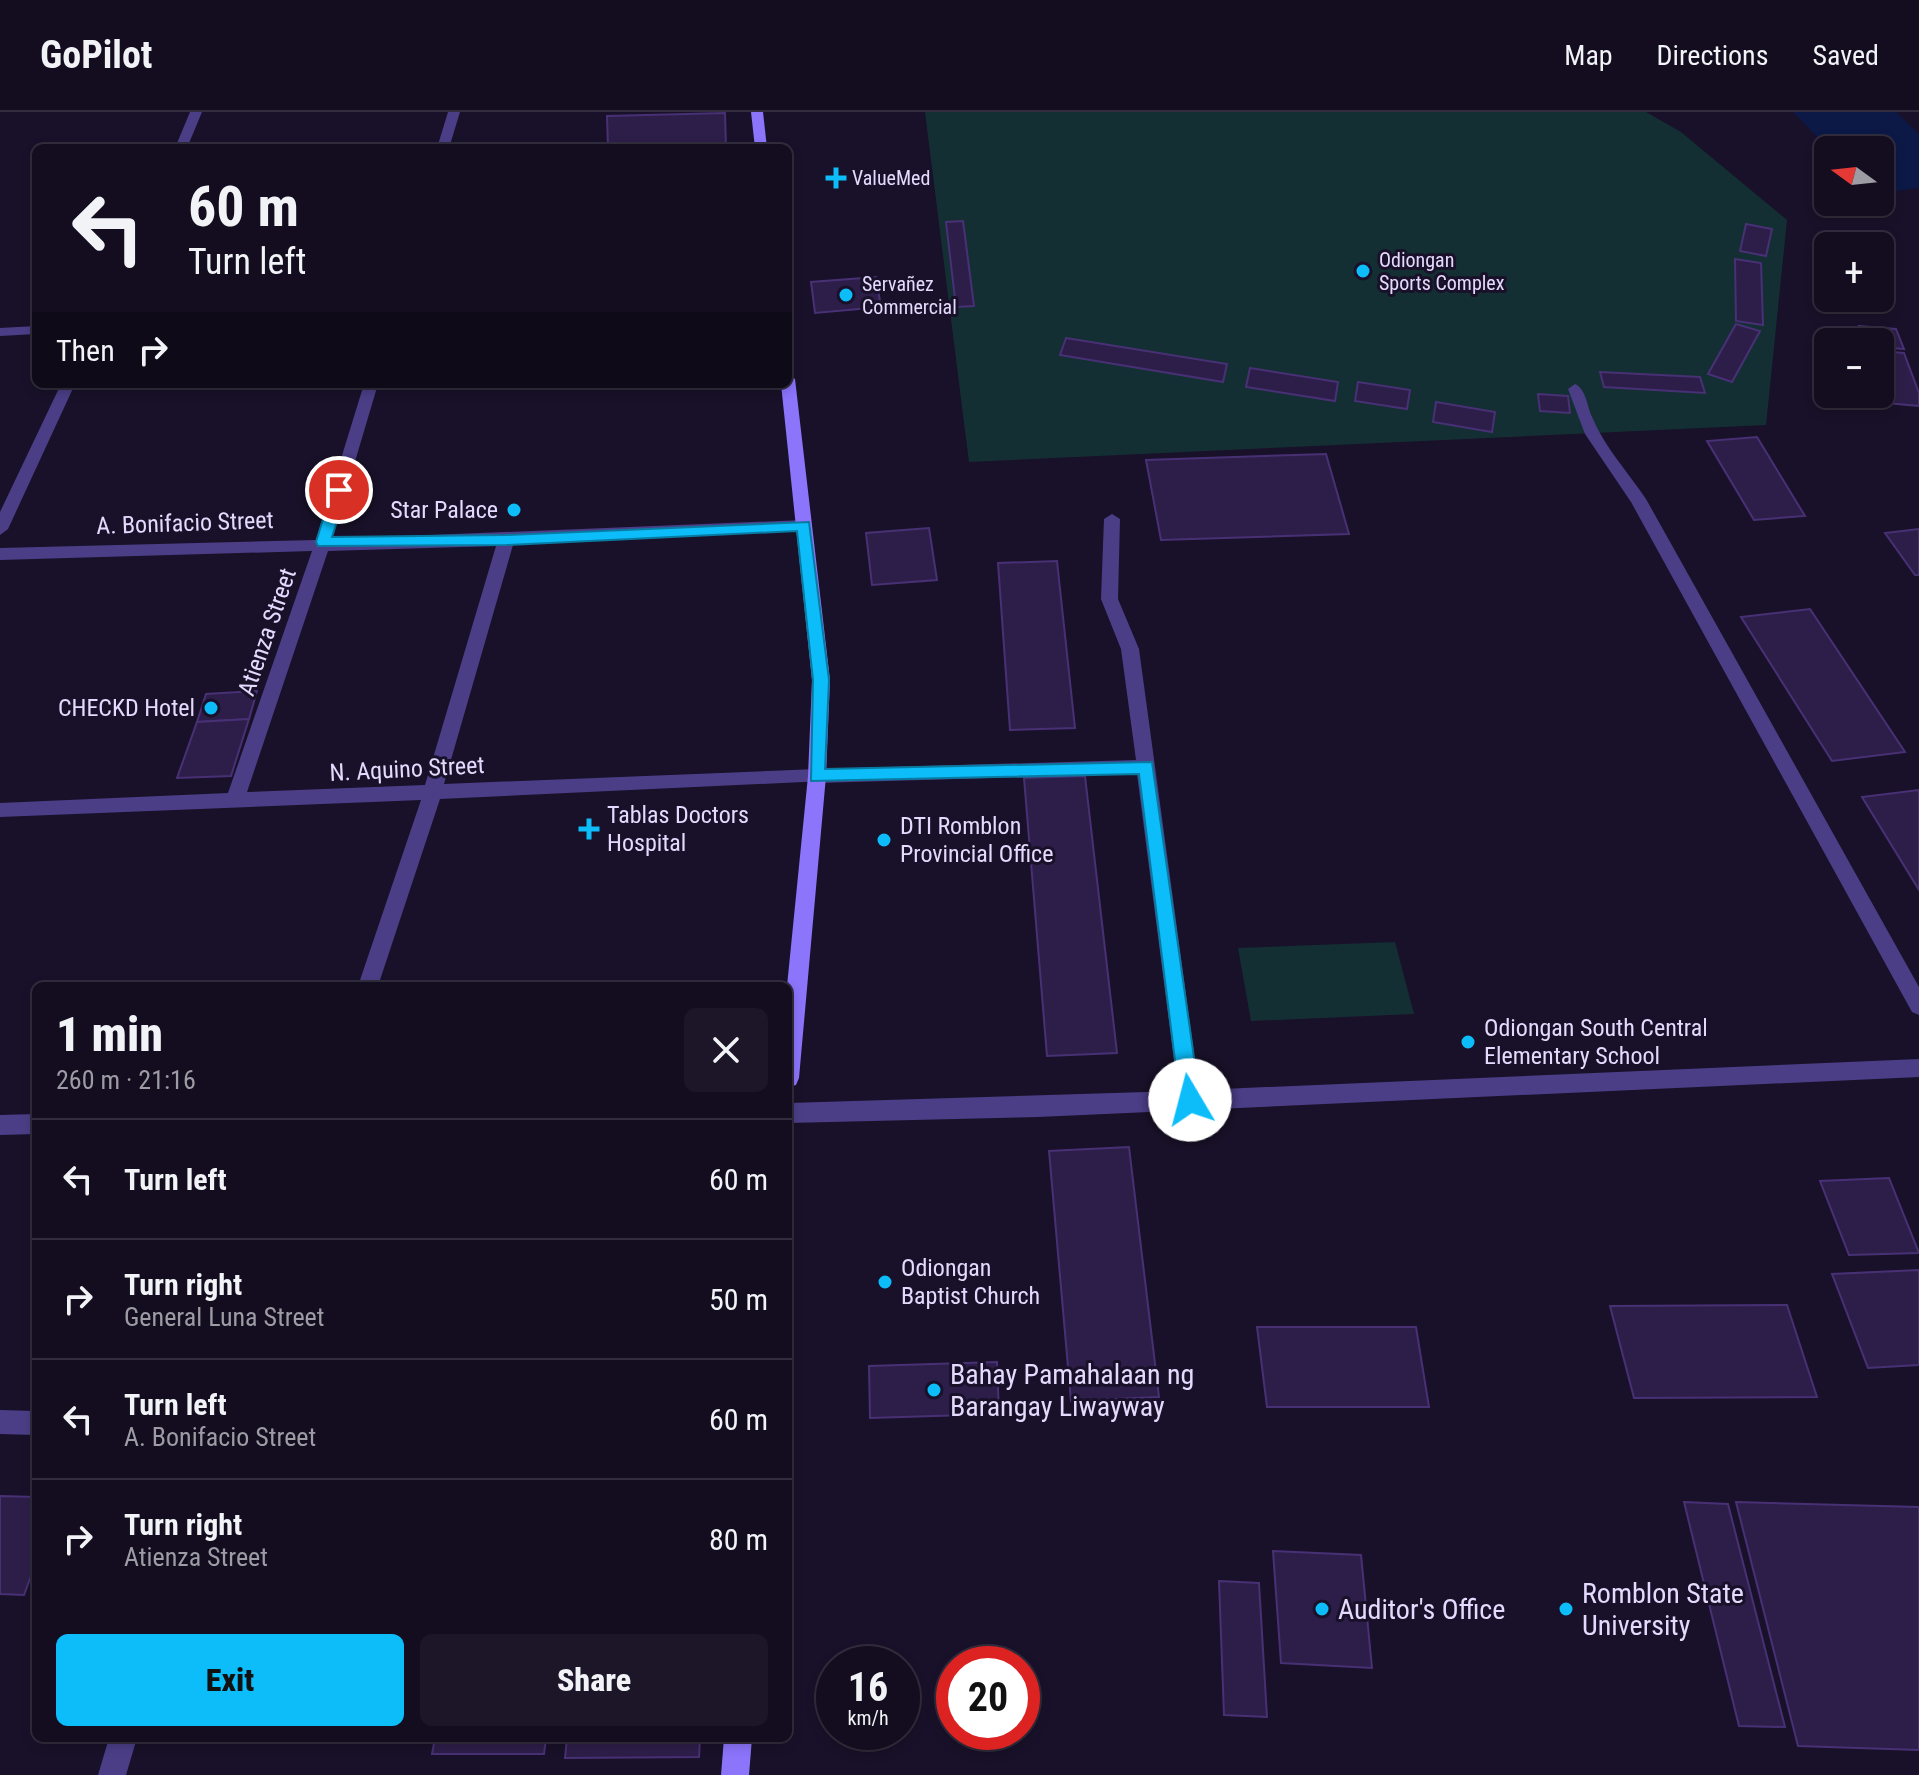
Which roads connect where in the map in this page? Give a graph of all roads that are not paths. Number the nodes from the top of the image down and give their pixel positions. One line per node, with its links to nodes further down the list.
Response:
1 (196, 112): 4 (street)
2 (454, 112): 5 (street)
3 (757, 112): 6 (main road)
4 (183, 144)
5 (444, 144)
6 (761, 144)
7 (32, 330): 8 (street)
8 (0, 332)
9 (66, 388): 15 (street)
10 (370, 388): 17 (street, Atienza Street)
11 (789, 388): 14 (main road)
12 (1575, 389): 25 (street)
13 (1112, 519): 19 (street)
14 (803, 525): 16 (street, A. Bonifacio Street); 20 (main road)
15 (0, 529)
16 (506, 540): 17 (street, A. Bonifacio Street); 21 (street)
17 (323, 542): 18 (street, A. Bonifacio Street); 22 (street, Atienza Street)
18 (0, 554)
19 (1146, 767): 20 (street, N. Aquino Street); 28 (street)
20 (817, 776): 21 (street, N. Aquino Street); 26 (main road)
21 (433, 791): 22 (street, N. Aquino Street); 24 (street)
22 (234, 802): 23 (street, N. Aquino Street)
23 (0, 810)
24 (369, 982)
25 (1919, 1006)
26 (792, 1036)
27 (1919, 1068): 28 (street)
28 (1190, 1100): 29 (street)
29 (792, 1113)
30 (32, 1124): 31 (street)
31 (0, 1125)
32 (0, 1422): 33 (street)
33 (32, 1423)
34 (122, 1742): 36 (street)
35 (738, 1742): 37 (main road)
36 (112, 1775)
37 (735, 1775)

